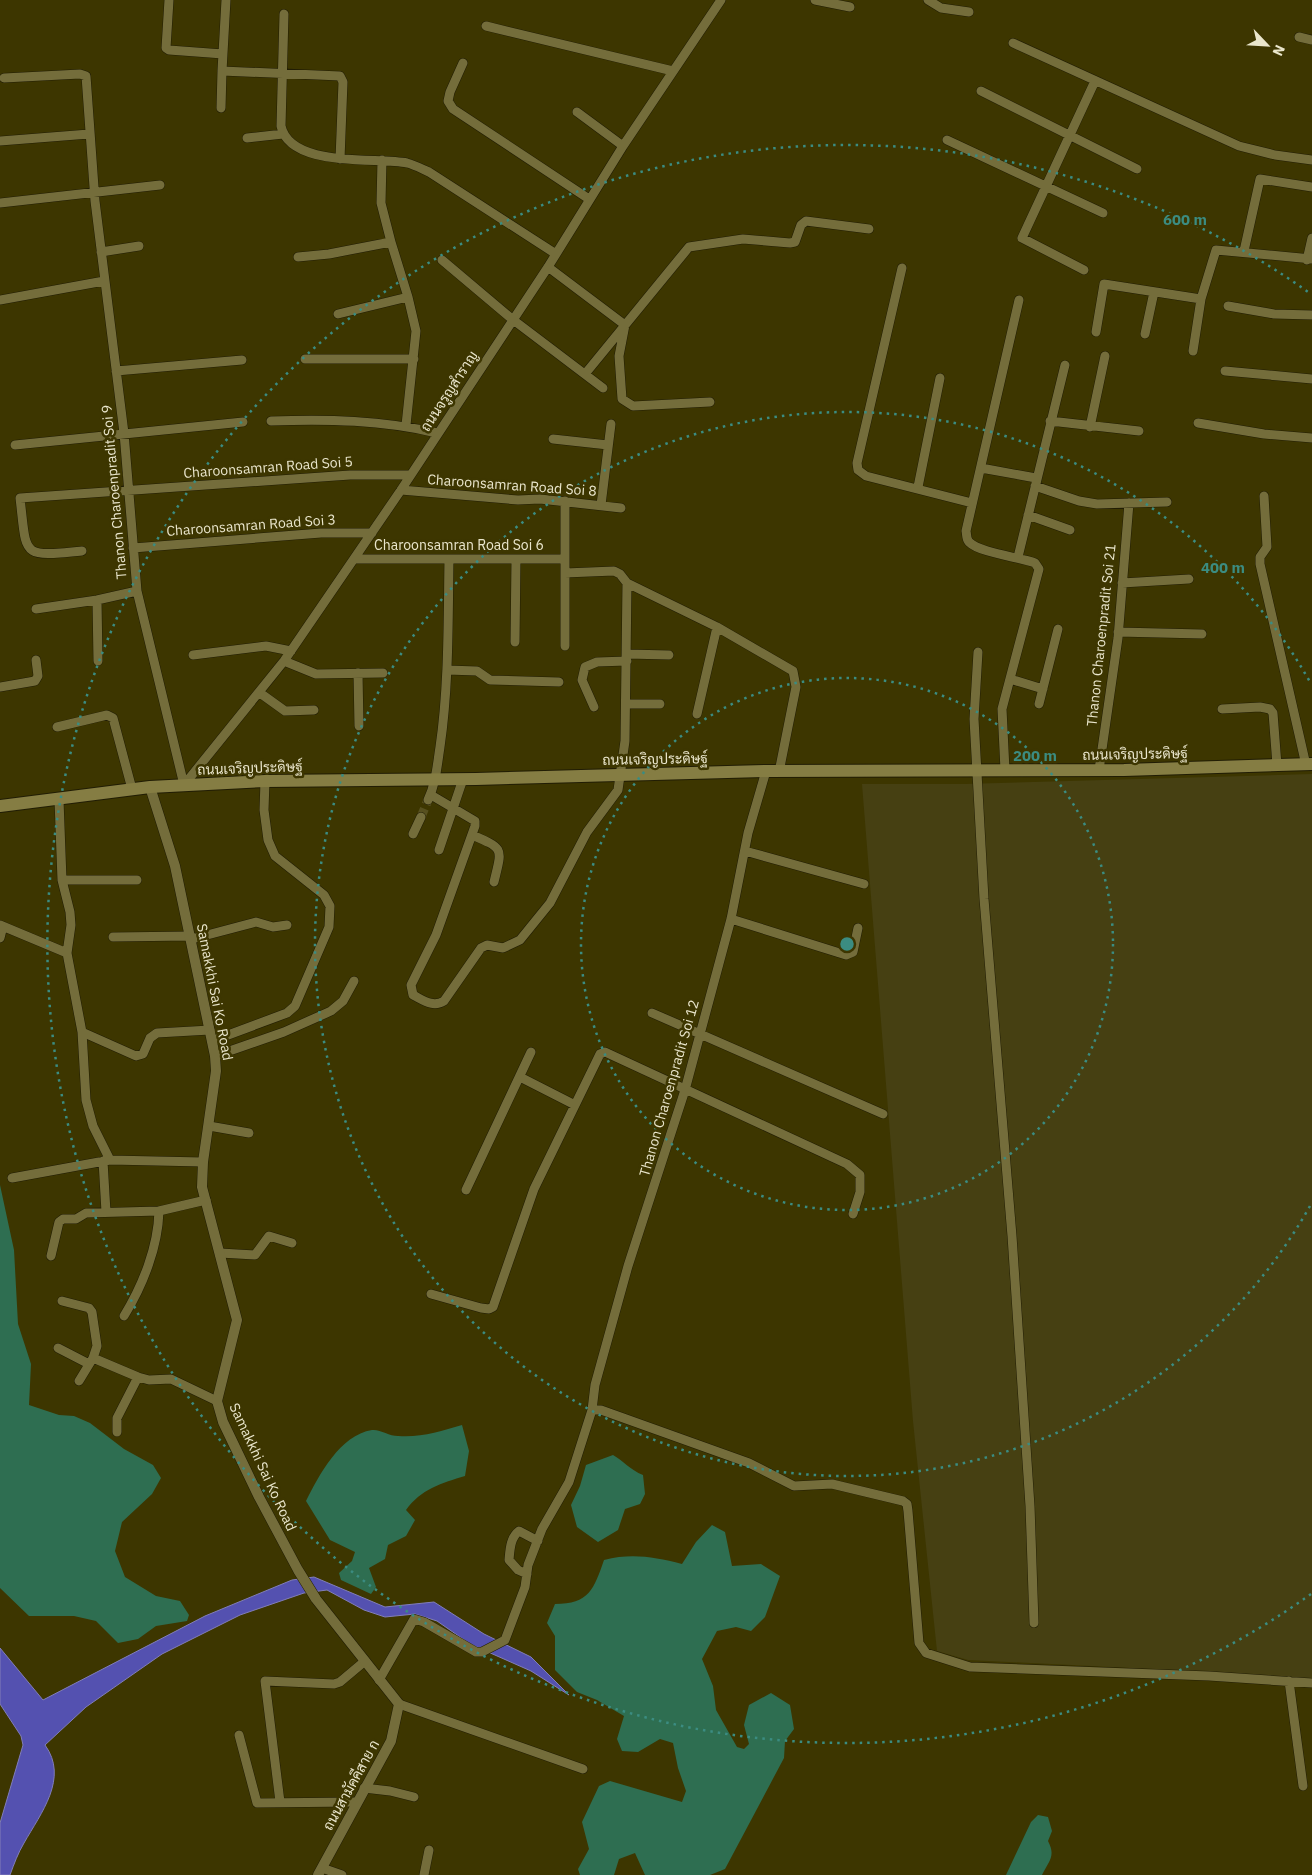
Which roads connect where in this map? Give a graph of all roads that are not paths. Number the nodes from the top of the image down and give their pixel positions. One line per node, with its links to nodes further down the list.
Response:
1 (169, 0): 13 (street)
2 (226, 0): 13 (street)
3 (721, 0): 16 (street, ถนนจรูญสำราญ)
4 (815, 0): 6 (street)
5 (928, 0): 7 (street)
6 (850, 7)
7 (969, 12)
8 (284, 14): 17 (street)
9 (486, 26): 16 (street)
10 (1299, 37): 11 (street)
11 (1312, 40)
12 (1013, 43): 19 (street)
13 (223, 54): 15 (street)
14 (464, 63): 38 (street)
15 (222, 71): 17 (street); 21 (street)
16 (673, 72): 29 (street, ถนนจรูญสำราญ)
17 (282, 73): 24 (street); 30 (street)
18 (4, 78): 23 (street, Thanon Charoenpradit Soi 9)
19 (1094, 81): 25 (street); 32 (street)
20 (980, 91): 25 (street)
21 (221, 108)
22 (577, 112): 29 (street)
23 (89, 134): 27 (street); 37 (street, Thanon Charoenpradit Soi 9)
24 (283, 134): 26 (street); 30 (street)
25 (1070, 136): 33 (street); 36 (street)
26 (247, 138)
27 (0, 140)
28 (947, 140): 36 (street)
29 (623, 146): 38 (street, ถนนจรูญสำราญ)
30 (340, 159): 31 (street)
31 (382, 160): 43 (street); 47 (street)
32 (1312, 160)
33 (1138, 169)
34 (160, 185): 37 (street)
35 (1312, 186): 45 (street)
36 (1047, 188): 40 (street); 53 (street)
37 (94, 191): 39 (street); 46 (street, Thanon Charoenpradit Soi 9)
38 (589, 199): 47 (street, ถนนจรูญสำราญ)
39 (0, 202)
40 (1103, 213)
41 (869, 229): 64 (street)
42 (1312, 238): 50 (street)
43 (391, 242): 48 (street); 56 (street)
44 (139, 246): 46 (street)
45 (1244, 251): 50 (street); 57 (street)
46 (101, 252): 54 (street, Thanon Charoenpradit Soi 9)
47 (556, 254): 51 (street, ถนนจรูญสำราญ)
48 (298, 257)
49 (442, 260): 63 (street)
50 (1310, 260)
51 (548, 267): 63 (street, ถนนจรูญสำราญ); 64 (street)
52 (902, 268): 97 (street)
53 (1084, 270)
54 (104, 282): 58 (street); 74 (street, Thanon Charoenpradit Soi 9)
55 (1154, 292): 57 (street); 65 (street); 66 (street)
56 (408, 297): 61 (street); 70 (street)
57 (1201, 299): 67 (street)
58 (0, 300)
59 (1019, 300): 94 (street)
60 (1228, 306): 62 (street)
61 (338, 314)
62 (1312, 315)
63 (512, 318): 75 (street); 89 (street, ถนนจรูญสำราญ)
64 (625, 325): 75 (street); 79 (street)
65 (1096, 332)
66 (1145, 334)
67 (1193, 350)
68 (1105, 356): 86 (street)
69 (305, 359): 70 (street)
70 (414, 359): 85 (street)
71 (242, 360): 74 (street)
72 (1065, 365): 81 (street)
73 (1225, 370): 77 (street)
74 (116, 371): 88 (street, Thanon Charoenpradit Soi 9)
75 (585, 374): 78 (street)
76 (940, 378): 97 (street)
77 (1312, 379)
78 (602, 388)
79 (710, 402)
80 (271, 421): 85 (street)
81 (1050, 421): 86 (street); 96 (street)
82 (243, 422): 88 (street)
83 (611, 424): 93 (street)
84 (1198, 424): 90 (street)
85 (406, 425): 89 (street)
86 (1090, 427): 87 (street)
87 (1139, 431)
88 (124, 433): 92 (street); 99 (street, Thanon Charoenpradit Soi 9)
89 (437, 433): 95 (street, ถนนจรูญสำราญ)
90 (1312, 438)
91 (553, 439): 93 (street)
92 (15, 445)
93 (608, 445): 105 (street)
94 (981, 468): 96 (street); 103 (street)
95 (410, 475): 98 (street, ถนนจรูญสำราญ); 99 (street, Charoonsamran Road Soi 5)
96 (1035, 482): 104 (street); 107 (street)
97 (918, 487): 103 (street)
98 (401, 490): 101 (street, Charoonsamran Road Soi 8); 109 (street, ถนนจรูญสำราญ)
99 (128, 492): 110 (street, Thanon Charoenpradit Soi 9); 111 (street, Charoonsamran Road Soi 5)
100 (1264, 496): 155 (street)
101 (565, 501): 105 (street, Charoonsamran Road Soi 8); 116 (street)
102 (1168, 502): 104 (street)
103 (972, 503): 112 (street)
104 (1129, 503): 120 (street, Thanon Charoenpradit Soi 21)
105 (601, 506): 106 (street, Charoonsamran Road Soi 8)
106 (621, 508)
107 (1028, 515): 108 (street); 112 (street)
108 (1070, 530)
109 (372, 533): 110 (street, Charoonsamran Road Soi 3); 113 (street, ถนนจรูญสำราญ)
110 (133, 548): 121 (street, Thanon Charoenpradit Soi 9)
111 (82, 551)
112 (1018, 557): 141 (street)
113 (354, 559): 114 (street, Charoonsamran Road Soi 6); 130 (street, ถนนจรูญสำราญ)
114 (450, 559): 115 (street, Charoonsamran Road Soi 6); 138 (street)
115 (516, 559): 116 (street, Charoonsamran Road Soi 6); 128 (street)
116 (565, 559): 117 (street)
117 (565, 573): 119 (street, Thanon Charoenpradit Soi 12); 129 (street)
118 (1189, 579): 120 (street)
119 (627, 582): 124 (street, Thanon Charoenpradit Soi 12); 134 (street)
120 (1122, 582): 126 (street, Thanon Charoenpradit Soi 21)
121 (137, 591): 122 (street); 165 (street, Thanon Charoenpradit Soi 9)
122 (97, 600): 123 (street); 136 (street)
123 (36, 609)
124 (717, 627): 152 (street); 160 (street, Thanon Charoenpradit Soi 12)
125 (1058, 630): 144 (street)
126 (1118, 632): 127 (street); 159 (street, Thanon Charoenpradit Soi 21)
127 (1202, 634)
128 (515, 642)
129 (565, 646)
130 (291, 651): 132 (street); 137 (street, ถนนจรูญสำราญ)
131 (978, 652): 157 (street)
132 (193, 655)
133 (669, 655): 134 (street)
134 (627, 657): 146 (street); 149 (street)
135 (36, 660): 143 (street)
136 (98, 661)
137 (284, 662): 139 (street); 145 (street, ถนนจรูญสำราญ)
138 (447, 670): 142 (street); 162 (street)
139 (358, 674): 140 (street); 153 (street)
140 (383, 674)
141 (1010, 679): 144 (street); 158 (street)
142 (559, 682)
143 (0, 687)
144 (1043, 689): 148 (street)
145 (260, 693): 151 (street); 165 (street, ถนนจรูญสำราญ)
146 (626, 704): 147 (street); 161 (street)
147 (660, 704)
148 (1039, 704)
149 (594, 707)
150 (1222, 709): 156 (street)
151 (314, 710)
152 (697, 714)
153 (359, 726)
154 (57, 727): 167 (street)
155 (1309, 764): 156 (main road, ถนนเจริญประดิษฐ์)
156 (1277, 765): 159 (main road, ถนนเจริญประดิษฐ์)
157 (978, 770): 158 (main road, ถนนเจริญประดิษฐ์); 160 (main road, ถนนเจริญประดิษฐ์); 225 (street)
158 (1005, 770): 159 (main road, ถนนเจริญประดิษฐ์)
159 (1099, 770)
160 (772, 771): 161 (main road, ถนนเจริญประดิษฐ์); 175 (street, Thanon Charoenpradit Soi 12)
161 (621, 775): 163 (main road, ถนนเจริญประดิษฐ์); 173 (street)
162 (436, 779): 163 (main road, ถนนเจริญประดิษฐ์); 164 (main road, ถนนเจริญประดิษฐ์); 170 (street)
163 (463, 779): 170 (street)
164 (265, 781): 165 (main road, ถนนเจริญประดิษฐ์); 193 (street)
165 (184, 785): 166 (main road, ถนนเจริญประดิษฐ์)
166 (150, 787): 167 (main road, ถนนเจริญประดิษฐ์); 185 (street, Samakkhi Sai Ko Road)
167 (132, 790): 168 (main road, ถนนเจริญประดิษฐ์)
168 (59, 800): 169 (main road, ถนนเจริญประดิษฐ์); 176 (street)
169 (0, 806)
170 (454, 806): 173 (street); 174 (street)
171 (421, 817): 172 (street)
172 (414, 834)
173 (472, 835): 178 (street)
174 (439, 850)
175 (745, 850): 179 (street); 180 (street, Thanon Charoenpradit Soi 12)
176 (62, 880): 177 (street); 187 (street)
177 (137, 880)
178 (494, 882)
179 (864, 884)
180 (731, 920): 183 (street); 192 (street, Thanon Charoenpradit Soi 12)
181 (287, 925): 185 (street)
182 (1, 926): 186 (street); 187 (street)
183 (858, 928)
184 (113, 936): 185 (street)
185 (191, 937): 190 (street, Samakkhi Sai Ko Road)
186 (0, 938)
187 (67, 953): 191 (street)
188 (354, 981): 195 (street)
189 (652, 1013): 192 (street)
190 (210, 1030): 191 (street); 193 (street, Samakkhi Sai Ko Road)
191 (82, 1032): 202 (street)
192 (699, 1035): 197 (street, Thanon Charoenpradit Soi 12); 199 (street)
193 (212, 1040): 195 (street, Samakkhi Sai Ko Road)
194 (531, 1052): 196 (street)
195 (215, 1056): 200 (street, Samakkhi Sai Ko Road)
196 (520, 1077): 198 (street); 205 (street)
197 (685, 1090): 198 (street); 209 (street); 221 (street, Thanon Charoenpradit Soi 12)
198 (575, 1106): 213 (street)
199 (883, 1114)
200 (209, 1126): 201 (street); 203 (street, Samakkhi Sai Ko Road)
201 (249, 1133)
202 (106, 1160): 203 (street); 204 (street); 208 (street)
203 (203, 1162): 206 (street, Samakkhi Sai Ko Road)
204 (12, 1178)
205 (466, 1190)
206 (206, 1200): 207 (street); 211 (street, Samakkhi Sai Ko Road)
207 (159, 1211): 208 (street); 215 (street)
208 (106, 1212): 212 (street)
209 (854, 1214)
210 (292, 1243): 211 (street)
211 (220, 1253): 220 (street, Samakkhi Sai Ko Road)
212 (51, 1256)
213 (432, 1294)
214 (62, 1301): 217 (street)
215 (124, 1316)
216 (58, 1348): 217 (street)
217 (91, 1361): 218 (street); 219 (street)
218 (138, 1377): 220 (street); 222 (street)
219 (79, 1381)
220 (217, 1401): 226 (street, Samakkhi Sai Ko Road)
221 (592, 1410): 223 (street, Thanon Charoenpradit Soi 12); 228 (street)
222 (117, 1432)
223 (538, 1541): 224 (street, Thanon Charoenpradit Soi 12); 224 (street)
224 (528, 1574): 227 (street, Thanon Charoenpradit Soi 12)
225 (1034, 1622)
226 (365, 1661): 227 (street, Samakkhi Sai Ko Road); 236 (street)
227 (379, 1680): 230 (street, Samakkhi Sai Ko Road)
228 (1289, 1681): 229 (street); 233 (street)
229 (1312, 1683)
230 (399, 1704): 232 (street); 234 (street, ถนนสามัคคีสาย ก)
231 (239, 1735): 236 (street)
232 (583, 1770)
233 (1303, 1786)
234 (364, 1788): 235 (street); 237 (street, ถนนสามัคคีสาย ก)
235 (414, 1797)
236 (280, 1802): 237 (street)
237 (356, 1802): 239 (street, ถนนสามัคคีสาย ก)
238 (429, 1850): 241 (street)
239 (320, 1871): 240 (street)
240 (342, 1875)
241 (424, 1875)

